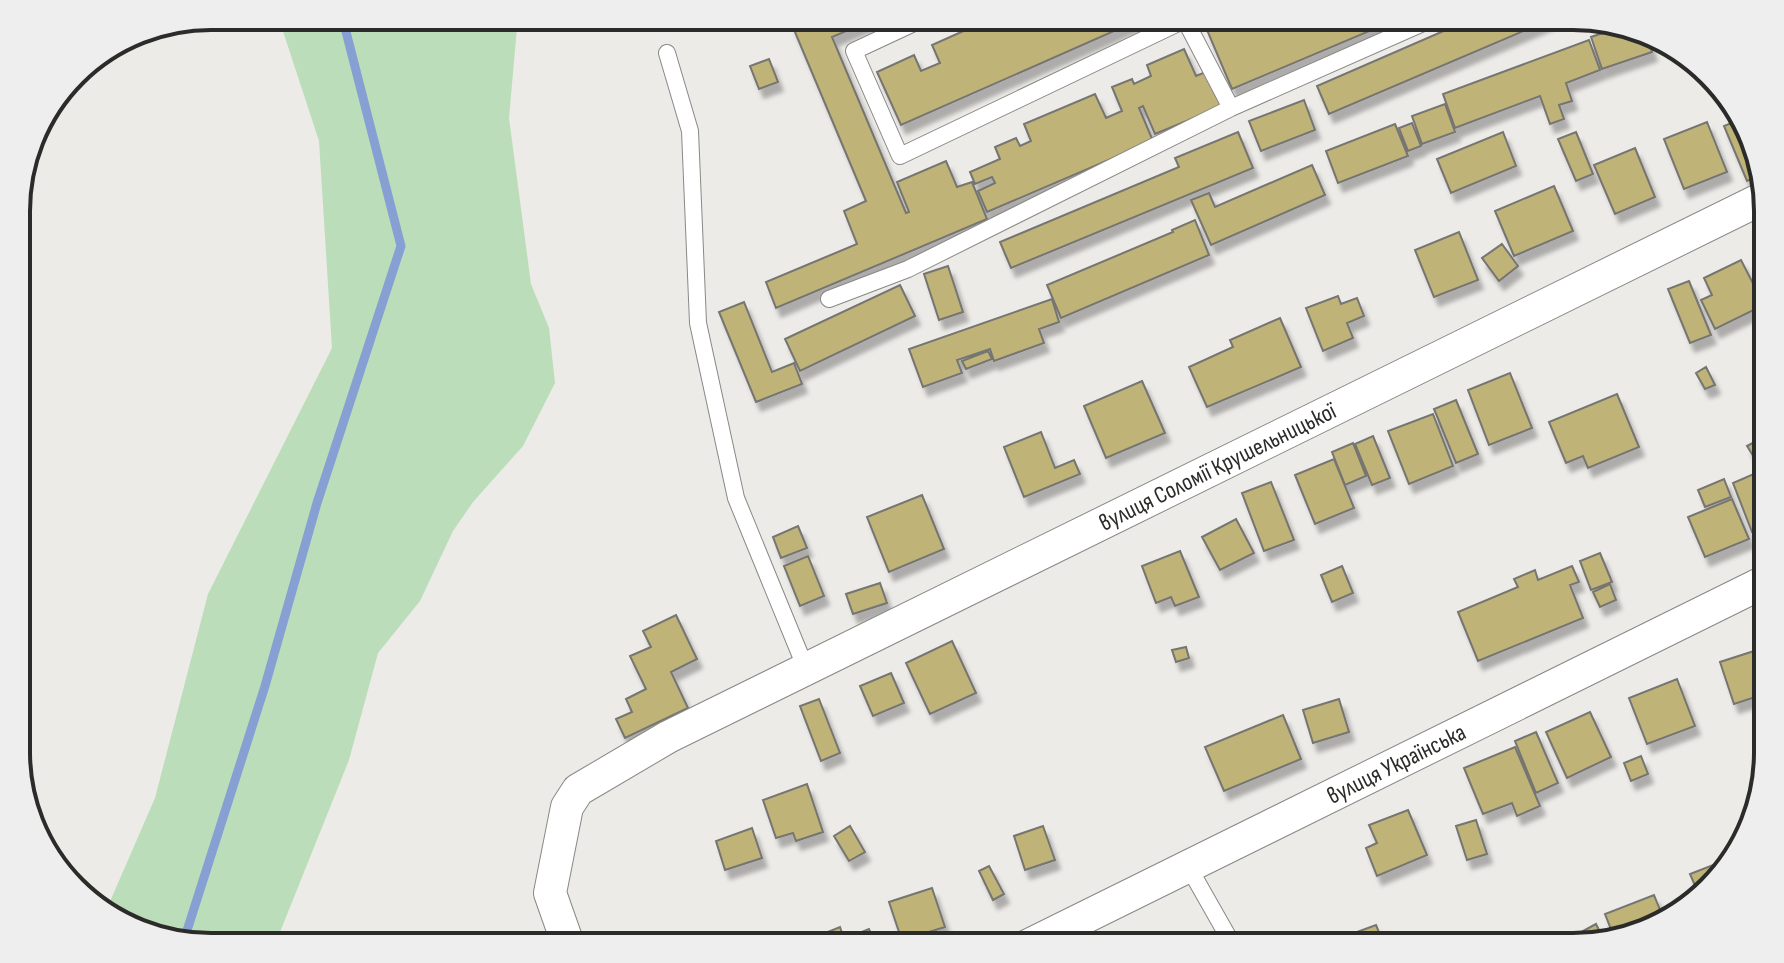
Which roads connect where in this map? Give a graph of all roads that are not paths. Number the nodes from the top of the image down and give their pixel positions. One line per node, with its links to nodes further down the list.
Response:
1 (899, 30): 2 (lane)
2 (1160, 30)
3 (1193, 30): 6 (lane)
4 (1407, 30): 6 (lane)
5 (667, 53): 10 (lane)
6 (1231, 108): 8 (lane)
7 (1753, 203): 10 (street, вулиця Соломії Крушельницької)
8 (829, 299)
9 (1754, 587): 11 (street, вулиця Українська)
10 (806, 669): 12 (street, вулиця Соломії Крушельницької)
11 (1188, 866): 13 (street, вулиця Українська); 14 (lane)
12 (563, 933)
13 (1053, 933)
14 (1226, 933)

